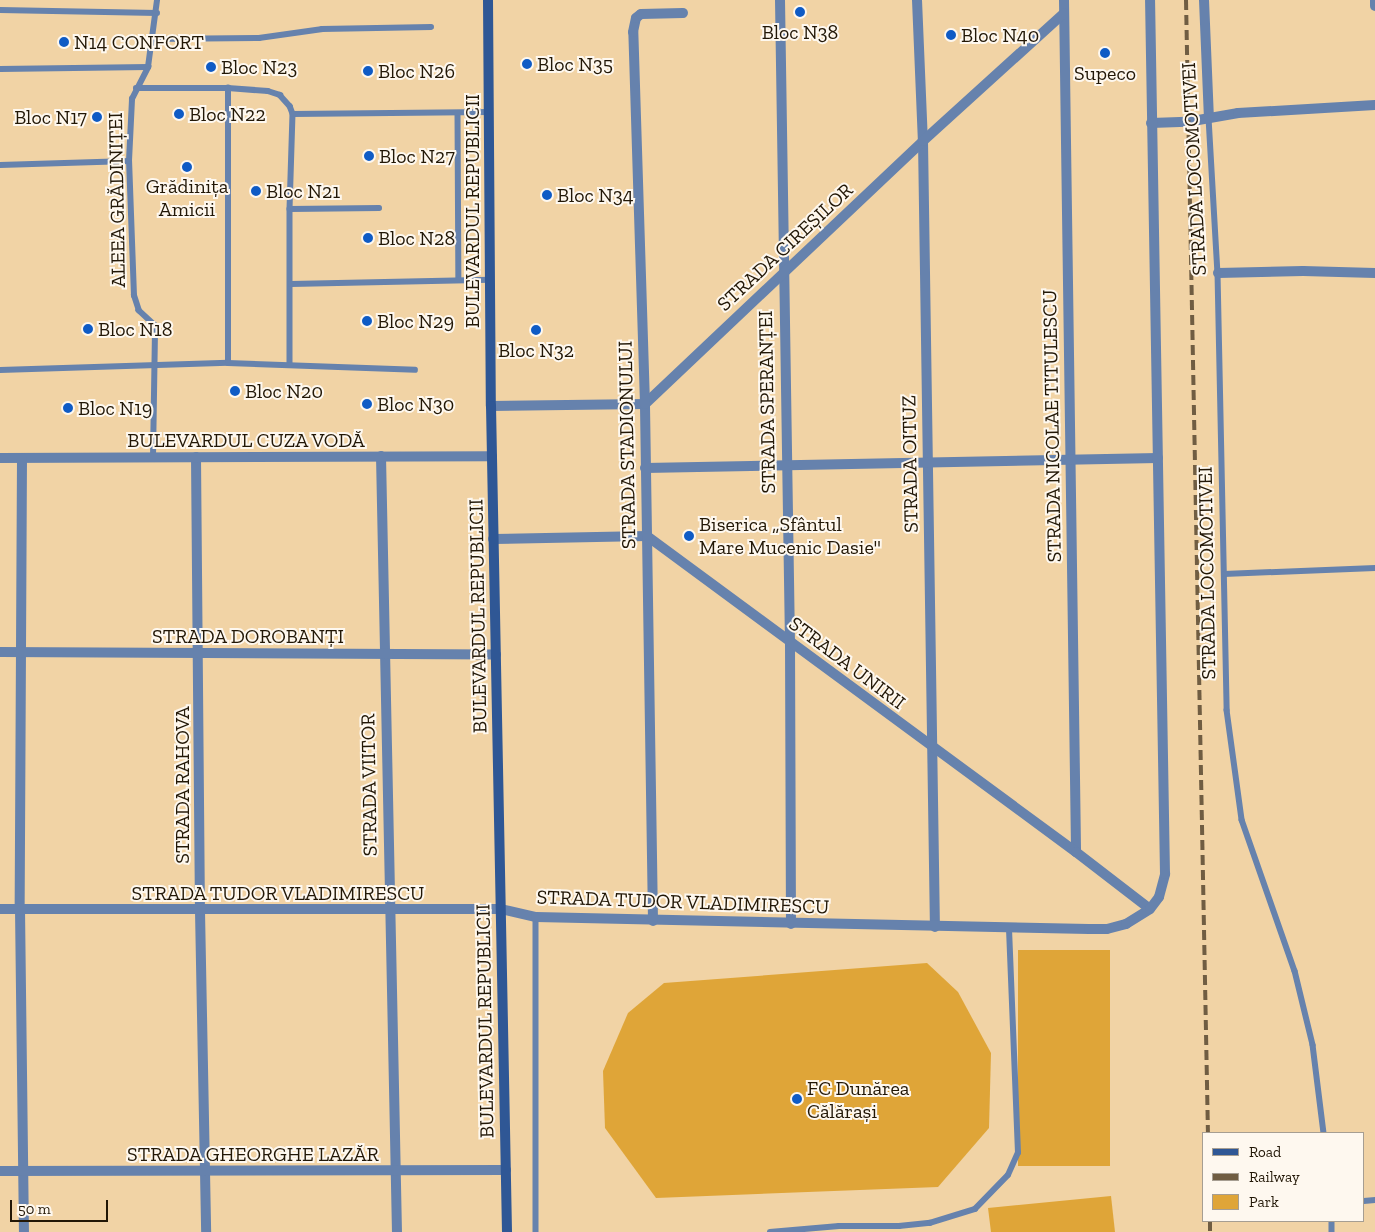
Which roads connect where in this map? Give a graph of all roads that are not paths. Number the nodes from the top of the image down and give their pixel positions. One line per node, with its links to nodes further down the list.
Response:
1 (157, 0): 11 (lane, ALEEA GRĂDINIȚEI)
2 (488, 0): 21 (main road, BULEVARDUL REPUBLICII)
3 (780, 0): 33 (street, STRADA SPERANȚEI)
4 (917, 0): 26 (street, STRADA OITUZ)
5 (1064, 0): 13 (street, STRADA NICOLAE TITULESCU)
6 (1150, 0): 25 (street, STRADA LOCOMOTIVEI)
7 (1204, 0): 24 (street, STRADA LOCOMOTIVEI)
8 (1375, 0): 9 (street)
9 (1375, 6)
10 (0, 10): 11 (lane)
11 (157, 13): 15 (lane, ALEEA GRĂDINIȚEI)
12 (683, 13): 42 (street, STRADA STADIONULUI)
13 (1064, 13): 26 (street, STRADA CIREȘILOR); 51 (street, STRADA NICOLAE TITULESCU)
14 (432, 27): 15 (lane)
15 (152, 39): 16 (lane, ALEEA GRĂDINIȚEI)
16 (148, 67): 17 (lane); 18 (lane, ALEEA GRĂDINIȚEI)
17 (0, 69)
18 (136, 88): 19 (lane); 27 (lane, ALEEA GRĂDINIȚEI)
19 (228, 88): 23 (lane); 37 (lane)
20 (1375, 105): 24 (street)
21 (489, 112): 22 (lane); 35 (main road, BULEVARDUL REPUBLICII)
22 (458, 113): 23 (lane); 34 (lane)
23 (293, 114): 30 (lane)
24 (1208, 118): 25 (street); 31 (lane, STRADA LOCOMOTIVEI)
25 (1151, 123): 50 (street, STRADA LOCOMOTIVEI)
26 (923, 141): 33 (street, STRADA CIREȘILOR); 52 (street, STRADA OITUZ)
27 (129, 161): 28 (lane); 39 (lane, ALEEA GRĂDINIȚEI)
28 (0, 165)
29 (380, 208): 30 (lane)
30 (290, 209): 36 (lane)
31 (1218, 273): 32 (street); 58 (lane, STRADA LOCOMOTIVEI)
32 (1375, 273)
33 (783, 274): 42 (street, STRADA CIREȘILOR); 53 (street, STRADA SPERANȚEI)
34 (459, 280): 35 (lane); 36 (lane)
35 (490, 280): 43 (main road, BULEVARDUL REPUBLICII)
36 (291, 284): 38 (lane)
37 (228, 363): 38 (lane); 39 (lane)
38 (290, 364): 41 (lane)
39 (154, 365): 40 (lane); 49 (lane, ALEEA GRĂDINIȚEI)
40 (0, 370)
41 (415, 370)
42 (645, 404): 43 (street); 54 (street, STRADA STADIONULUI)
43 (491, 406): 45 (main road, BULEVARDUL REPUBLICII)
44 (381, 456): 45 (street, BULEVARDUL CUZA VODĂ); 46 (street, BULEVARDUL CUZA VODĂ); 63 (street, STRADA VIITOR)
45 (492, 456): 56 (main road, BULEVARDUL REPUBLICII)
46 (196, 457): 49 (street, BULEVARDUL CUZA VODĂ); 62 (street, STRADA RAHOVA)
47 (0, 458): 48 (street, BULEVARDUL CUZA VODĂ)
48 (22, 458): 49 (street, BULEVARDUL CUZA VODĂ); 61 (street)
49 (153, 458)
50 (1158, 458): 51 (street); 69 (street, STRADA LOCOMOTIVEI)
51 (1070, 462): 52 (street); 66 (street, STRADA NICOLAE TITULESCU)
52 (928, 464): 53 (street); 65 (street, STRADA OITUZ)
53 (785, 465): 54 (street); 59 (street, STRADA SPERANȚEI)
54 (646, 468): 55 (street, STRADA STADIONULUI)
55 (647, 536): 56 (street); 59 (street, STRADA UNIRII); 74 (street, STRADA STADIONULUI)
56 (493, 539): 64 (main road, BULEVARDUL REPUBLICII)
57 (1375, 568): 58 (lane)
58 (1224, 574): 78 (lane, STRADA LOCOMOTIVEI)
59 (790, 643): 65 (street, STRADA UNIRII); 75 (street, STRADA SPERANȚEI)
60 (0, 652): 61 (street, STRADA DOROBANȚI)
61 (20, 652): 62 (street, STRADA DOROBANȚI); 68 (street)
62 (199, 654): 63 (street, STRADA DOROBANȚI); 71 (street, STRADA RAHOVA)
63 (384, 654): 64 (street, STRADA DOROBANȚI); 72 (street, STRADA VIITOR)
64 (496, 654): 70 (main road, BULEVARDUL REPUBLICII)
65 (933, 749): 66 (street, STRADA UNIRII); 76 (street, STRADA OITUZ)
66 (1076, 852): 69 (street, STRADA UNIRII)
67 (0, 909): 68 (street, STRADA TUDOR VLADIMIRESCU)
68 (20, 909): 71 (street, STRADA TUDOR VLADIMIRESCU); 81 (street)
69 (1150, 909): 77 (street, STRADA TUDOR VLADIMIRESCU)
70 (501, 910): 72 (street, STRADA TUDOR VLADIMIRESCU); 73 (street, STRADA TUDOR VLADIMIRESCU); 79 (main road, BULEVARDUL REPUBLICII)
71 (200, 911): 72 (street, STRADA TUDOR VLADIMIRESCU); 83 (street, STRADA RAHOVA)
72 (388, 911): 82 (street, STRADA VIITOR)
73 (536, 917): 74 (street, STRADA TUDOR VLADIMIRESCU); 89 (lane)
74 (653, 921): 75 (street, STRADA TUDOR VLADIMIRESCU)
75 (791, 924): 76 (street, STRADA TUDOR VLADIMIRESCU)
76 (935, 927): 77 (street, STRADA TUDOR VLADIMIRESCU)
77 (1009, 927): 84 (lane)
78 (1324, 1132)
79 (506, 1170): 82 (street, STRADA GHEORGHE LAZĂR); 88 (main road, BULEVARDUL REPUBLICII)
80 (0, 1171): 81 (street, STRADA GHEORGHE LAZĂR)
81 (23, 1171): 83 (street, STRADA GHEORGHE LAZĂR); 85 (street)
82 (396, 1171): 83 (street, STRADA GHEORGHE LAZĂR); 87 (street, STRADA VIITOR)
83 (205, 1172): 86 (street, STRADA RAHOVA)
84 (858, 1229): 90 (lane)
85 (24, 1232)
86 (206, 1232)
87 (397, 1232)
88 (507, 1232)
89 (536, 1232)
90 (770, 1232)

